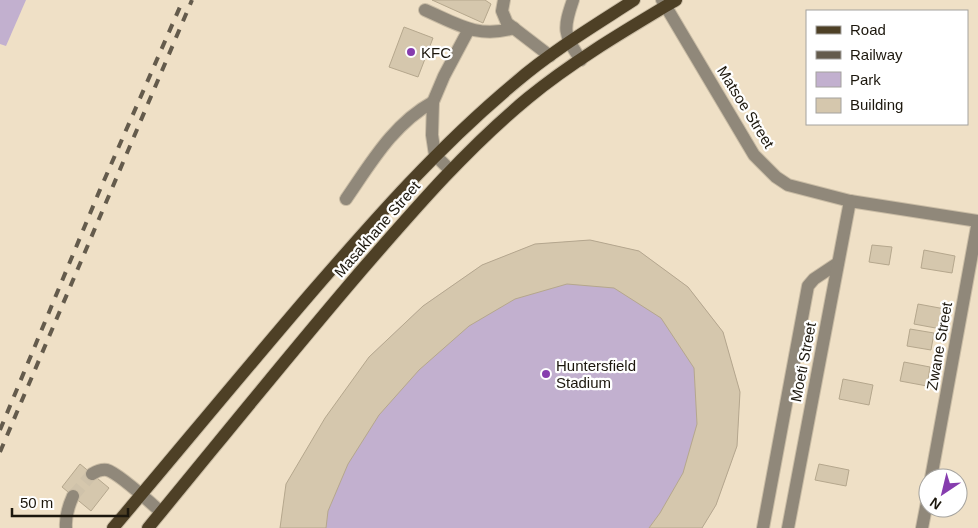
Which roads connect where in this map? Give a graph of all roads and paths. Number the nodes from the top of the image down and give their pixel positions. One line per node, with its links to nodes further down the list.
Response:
1 (573, 0): 8 (street)
2 (634, 0): 8 (main road, Masakhane Street)
3 (504, 1): 6 (street)
4 (668, 2): 10 (main road, Masakhane Street); 15 (street, Matsoe Street)
5 (425, 10): 7 (street)
6 (514, 28): 7 (street); 9 (street)
7 (469, 29): 11 (street)
8 (569, 43): 9 (main road, Masakhane Street); 10 (street)
9 (550, 56): 12 (main road, Masakhane Street)
10 (580, 60): 13 (main road, Masakhane Street)
11 (432, 102): 12 (street); 14 (street)
12 (435, 155): 13 (street); 20 (main road, Masakhane Street)
13 (450, 170): 22 (main road, Masakhane Street)
14 (346, 198)
15 (850, 201): 16 (street, Matsoe Street); 17 (street, Moeti Street)
16 (978, 221): 18 (street, Zwane Street)
17 (838, 263): 26 (street); 27 (street, Moeti Street)
18 (933, 468)
19 (92, 474): 20 (street)
20 (141, 495): 22 (street); 24 (main road, Masakhane Street)
21 (73, 496): 23 (street)
22 (161, 512): 25 (main road, Masakhane Street)
23 (66, 528)
24 (113, 528)
25 (148, 528)
26 (763, 528)
27 (788, 528)

